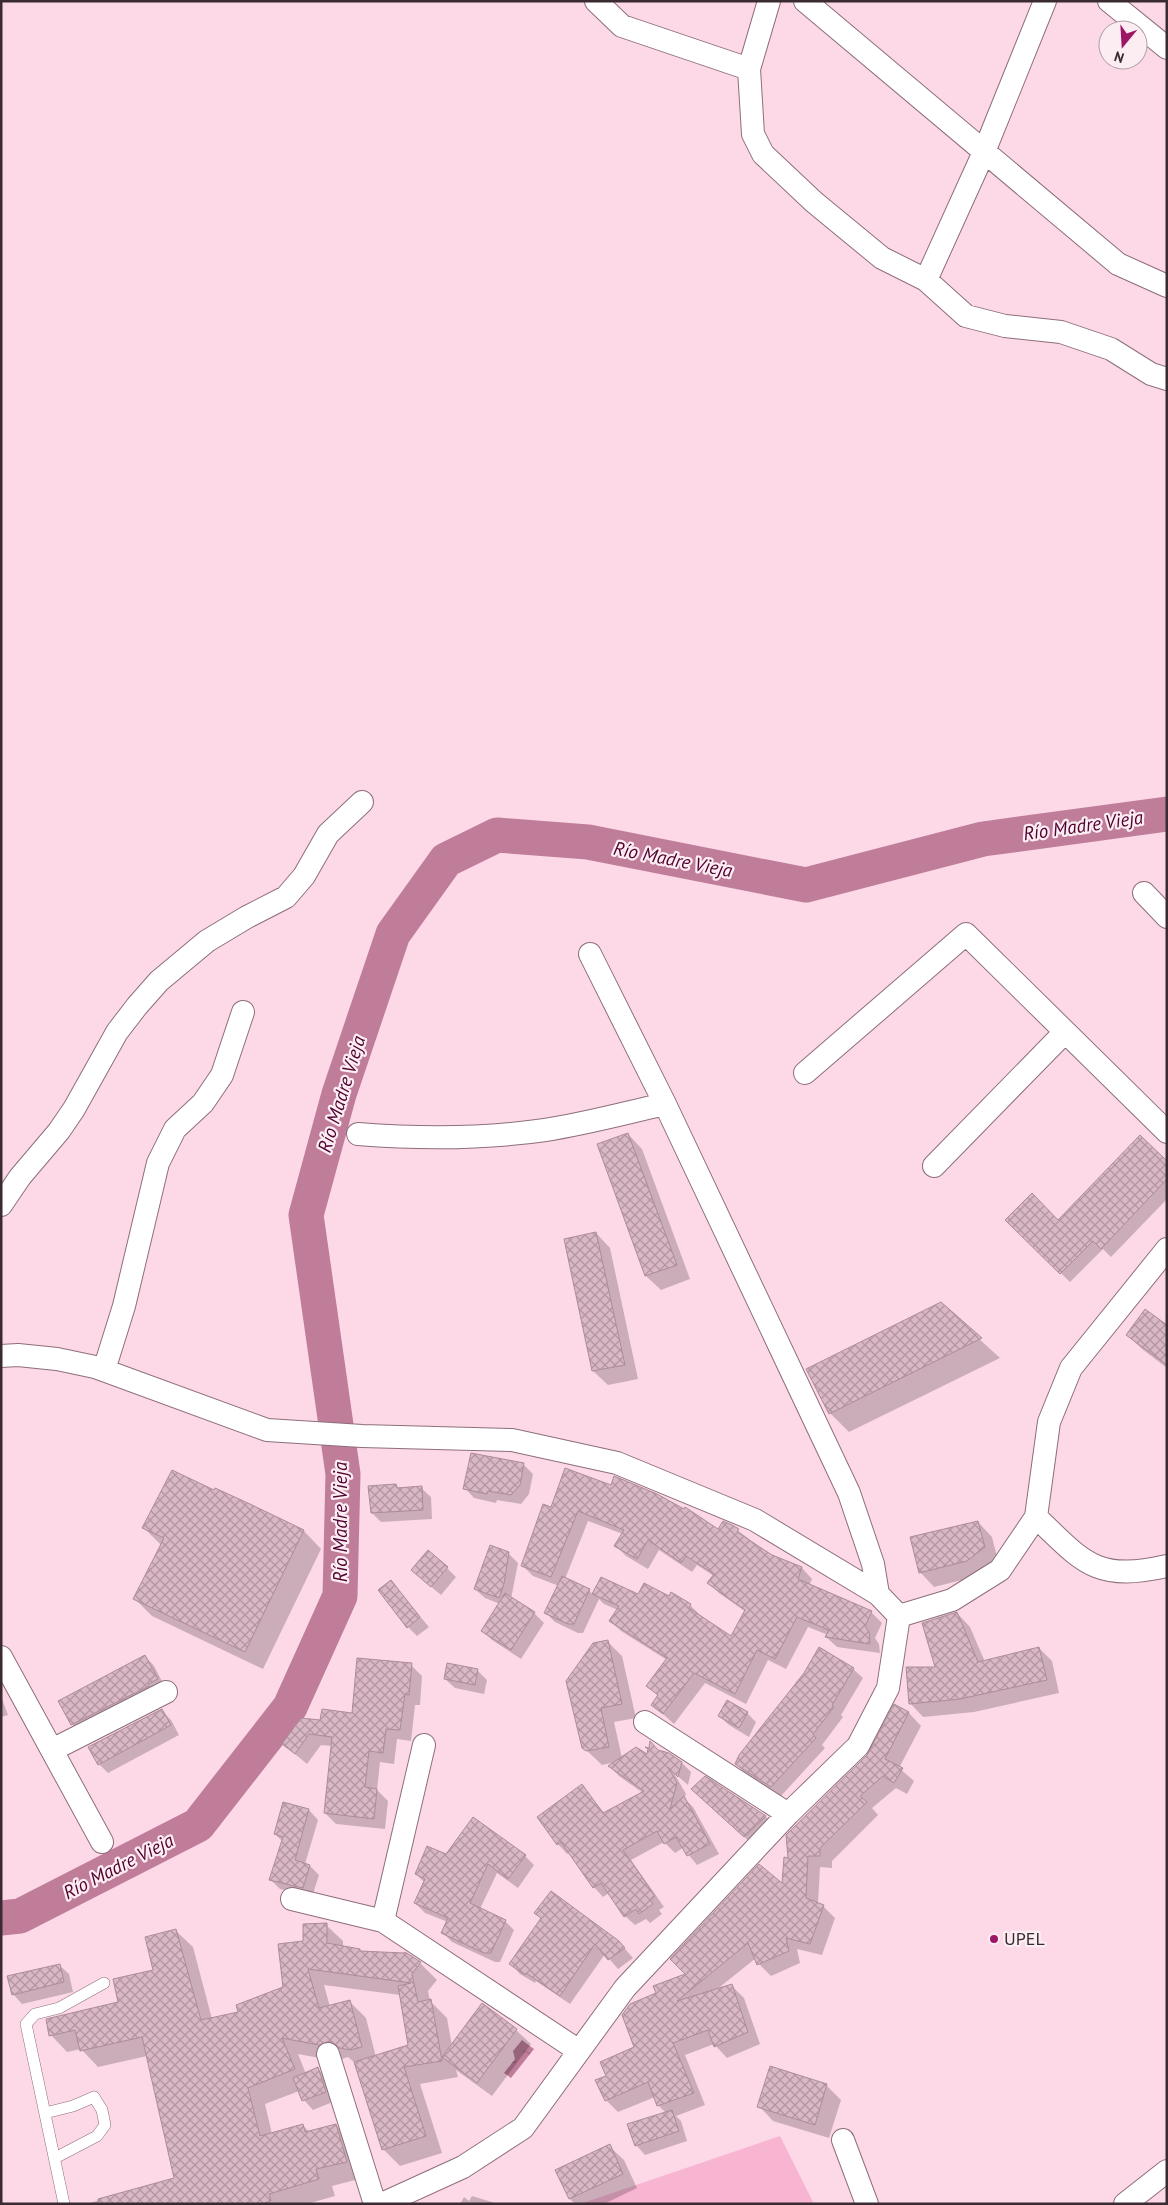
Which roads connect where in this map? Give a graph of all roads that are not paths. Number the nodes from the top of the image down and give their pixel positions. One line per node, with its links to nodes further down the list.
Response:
1 (596, 1): 7 (street)
2 (769, 1): 7 (street)
3 (805, 1): 8 (street)
4 (1045, 1): 8 (street)
5 (1109, 1): 6 (street)
6 (1167, 48)
7 (749, 69): 9 (street)
8 (984, 152): 9 (street); 10 (street)
9 (926, 280): 11 (street)
10 (1167, 286)
11 (1167, 379)
12 (362, 802): 23 (street)
13 (1144, 893): 14 (street)
14 (1167, 916)
15 (590, 954): 19 (street)
16 (243, 1012): 26 (street)
17 (1065, 1032): 18 (street); 20 (street); 22 (street)
18 (805, 1073)
19 (665, 1104): 21 (street); 29 (street)
20 (1167, 1132)
21 (358, 1134)
22 (934, 1166)
23 (1, 1205)
24 (1167, 1249): 27 (street)
25 (1, 1356): 26 (street)
26 (104, 1370): 29 (street)
27 (1036, 1517): 28 (street); 30 (street)
28 (1167, 1566)
29 (878, 1594): 30 (street)
30 (899, 1616): 36 (street)
31 (1, 1657): 35 (street)
32 (166, 1692): 35 (street)
33 (645, 1722): 36 (street)
34 (424, 1745): 39 (street)
35 (52, 1750): 37 (street)
36 (788, 1814): 41 (street)
37 (102, 1842)
38 (292, 1899): 39 (street)
39 (383, 1922): 41 (street)
40 (104, 1983): 43 (lane)
41 (579, 2051): 49 (street)
42 (328, 2054): 48 (street)
43 (45, 2113): 45 (lane); 45 (lane)
44 (843, 2140): 50 (street)
45 (54, 2158): 47 (lane)
46 (1167, 2171): 51 (street)
47 (64, 2204)
48 (375, 2204)
49 (382, 2204)
50 (867, 2204)
51 (1125, 2204)

